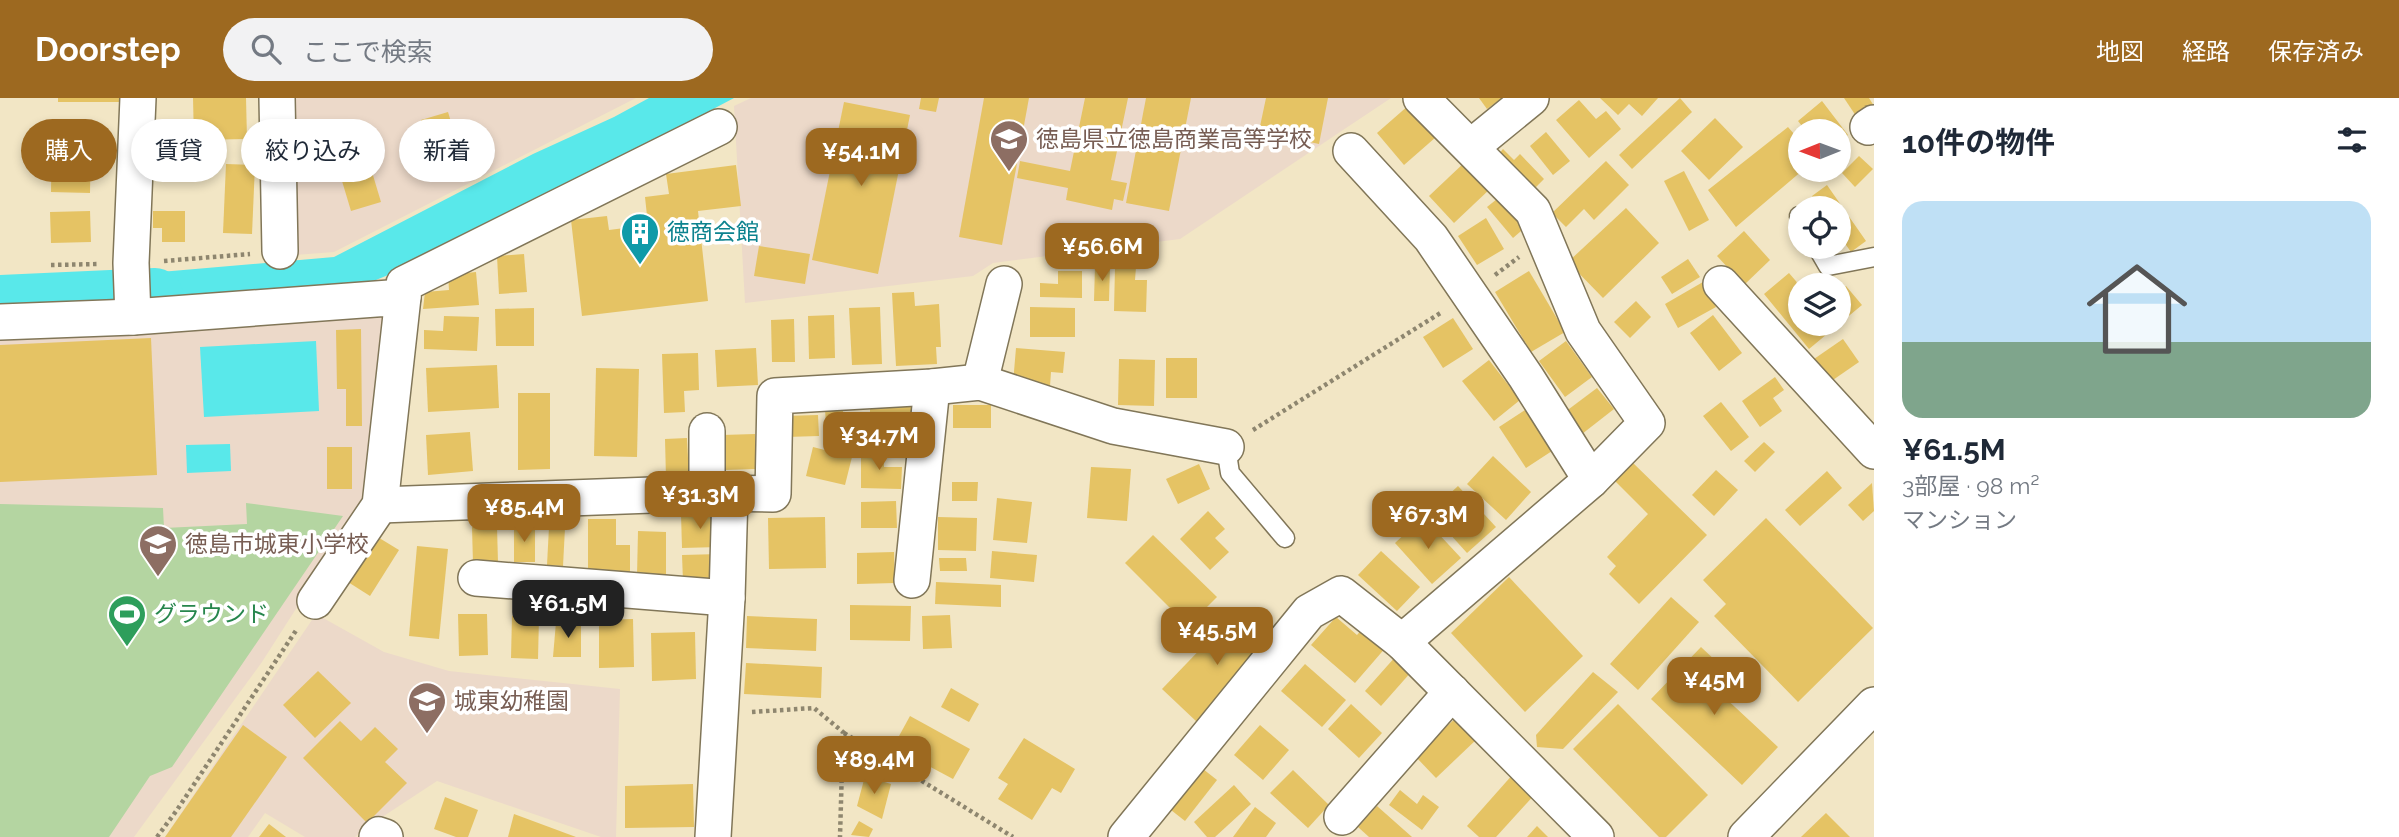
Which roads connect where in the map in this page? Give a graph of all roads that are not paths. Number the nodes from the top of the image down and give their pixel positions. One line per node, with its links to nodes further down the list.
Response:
1 (138, 98): 14 (street)
2 (277, 98): 8 (street)
3 (1421, 98): 6 (street)
4 (1531, 98): 6 (street)
5 (719, 127): 13 (street)
6 (1471, 147): 21 (street)
7 (1350, 151): 21 (street)
8 (280, 251)
9 (1874, 257): 10 (lane)
10 (1824, 259)
11 (1003, 284): 16 (street)
12 (1721, 284): 20 (street)
13 (403, 297): 14 (street); 23 (street)
14 (133, 312): 15 (street)
15 (0, 322)
16 (979, 382): 17 (street); 19 (street)
17 (932, 387): 22 (street); 26 (street)
18 (707, 431): 22 (street)
19 (1226, 447): 24 (lane)
20 (1874, 451)
21 (1591, 480): 29 (street)
22 (718, 493): 23 (street); 27 (street)
23 (380, 505): 28 (street)
24 (1285, 538)
25 (476, 578): 27 (street)
26 (912, 580)
27 (727, 598): 36 (street)
28 (315, 601)
29 (1402, 642): 30 (street); 33 (street)
30 (1452, 692): 32 (street); 37 (street)
31 (1874, 705): 38 (street)
32 (1342, 817)
33 (1140, 832)
34 (377, 837): 35 (street)
35 (385, 837)
36 (713, 837)
37 (1596, 837)
38 (1746, 837)

